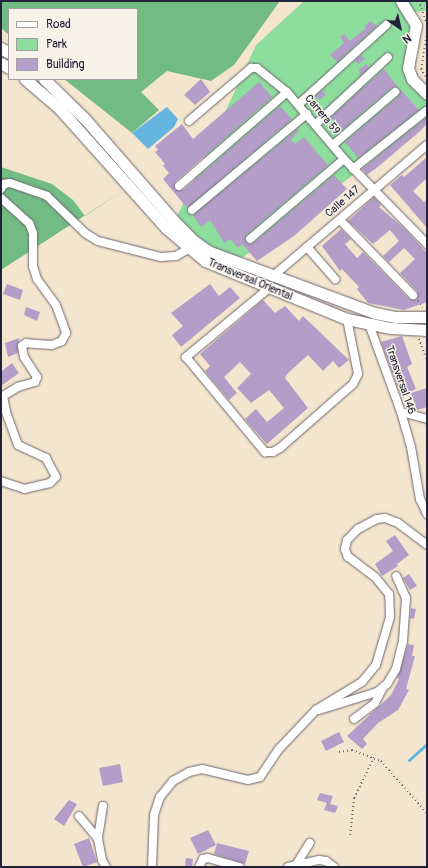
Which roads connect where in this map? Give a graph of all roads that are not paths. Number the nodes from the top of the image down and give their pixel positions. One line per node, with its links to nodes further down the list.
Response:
1 (401, 1): 8 (main road)
2 (386, 25): 9 (street)
3 (388, 57): 13 (street)
4 (26, 80): 27 (main road, Transversal Oriental)
5 (45, 80): 28 (main road, Transversal Oriental)
6 (287, 92): 9 (street, Carrera 59); 12 (street, Carrera 59); 18 (street)
7 (395, 92): 14 (street)
8 (427, 94)
9 (299, 104): 11 (street, Carrera 59)
10 (426, 111): 17 (street)
11 (307, 114): 13 (street, Carrera 59); 22 (street)
12 (189, 121)
13 (316, 124): 14 (street, Carrera 59)
14 (333, 145): 16 (street, Carrera 59)
15 (427, 145): 20 (street, Calle 147)
16 (344, 159): 17 (street, Carrera 59); 24 (street)
17 (353, 169): 20 (street, Carrera 59)
18 (179, 186)
19 (1, 189): 27 (street)
20 (374, 190): 23 (street, Calle 147); 25 (street, Carrera 59)
21 (1, 198): 38 (street)
22 (192, 210)
23 (340, 220): 26 (street, Calle 147); 31 (street)
24 (250, 239)
25 (427, 244)
26 (307, 247): 28 (street, Calle 147); 29 (street)
27 (188, 249): 30 (main road, Transversal Oriental)
28 (273, 276): 32 (main road, Transversal Oriental)
29 (335, 279)
30 (268, 289): 33 (main road, Transversal Oriental); 33 (street)
31 (413, 296)
32 (427, 317)
33 (347, 319): 34 (main road, Transversal Oriental)
34 (369, 324): 35 (main road, Transversal Oriental); 36 (street, Transversal 146)
35 (421, 330)
36 (401, 412): 37 (street); 39 (street, Transversal 146)
37 (427, 419)
38 (1, 481)
39 (427, 514)
40 (427, 545): 43 (street)
41 (396, 576): 42 (street)
42 (383, 687): 43 (street); 44 (street)
43 (316, 710): 51 (street)
44 (354, 719)
45 (103, 806): 47 (street)
46 (79, 816): 47 (street)
47 (98, 839): 50 (street)
48 (310, 843): 49 (street)
49 (292, 866): 54 (street)
50 (106, 867)
51 (152, 867)
52 (198, 867): 53 (street)
53 (240, 867)
54 (334, 867)

